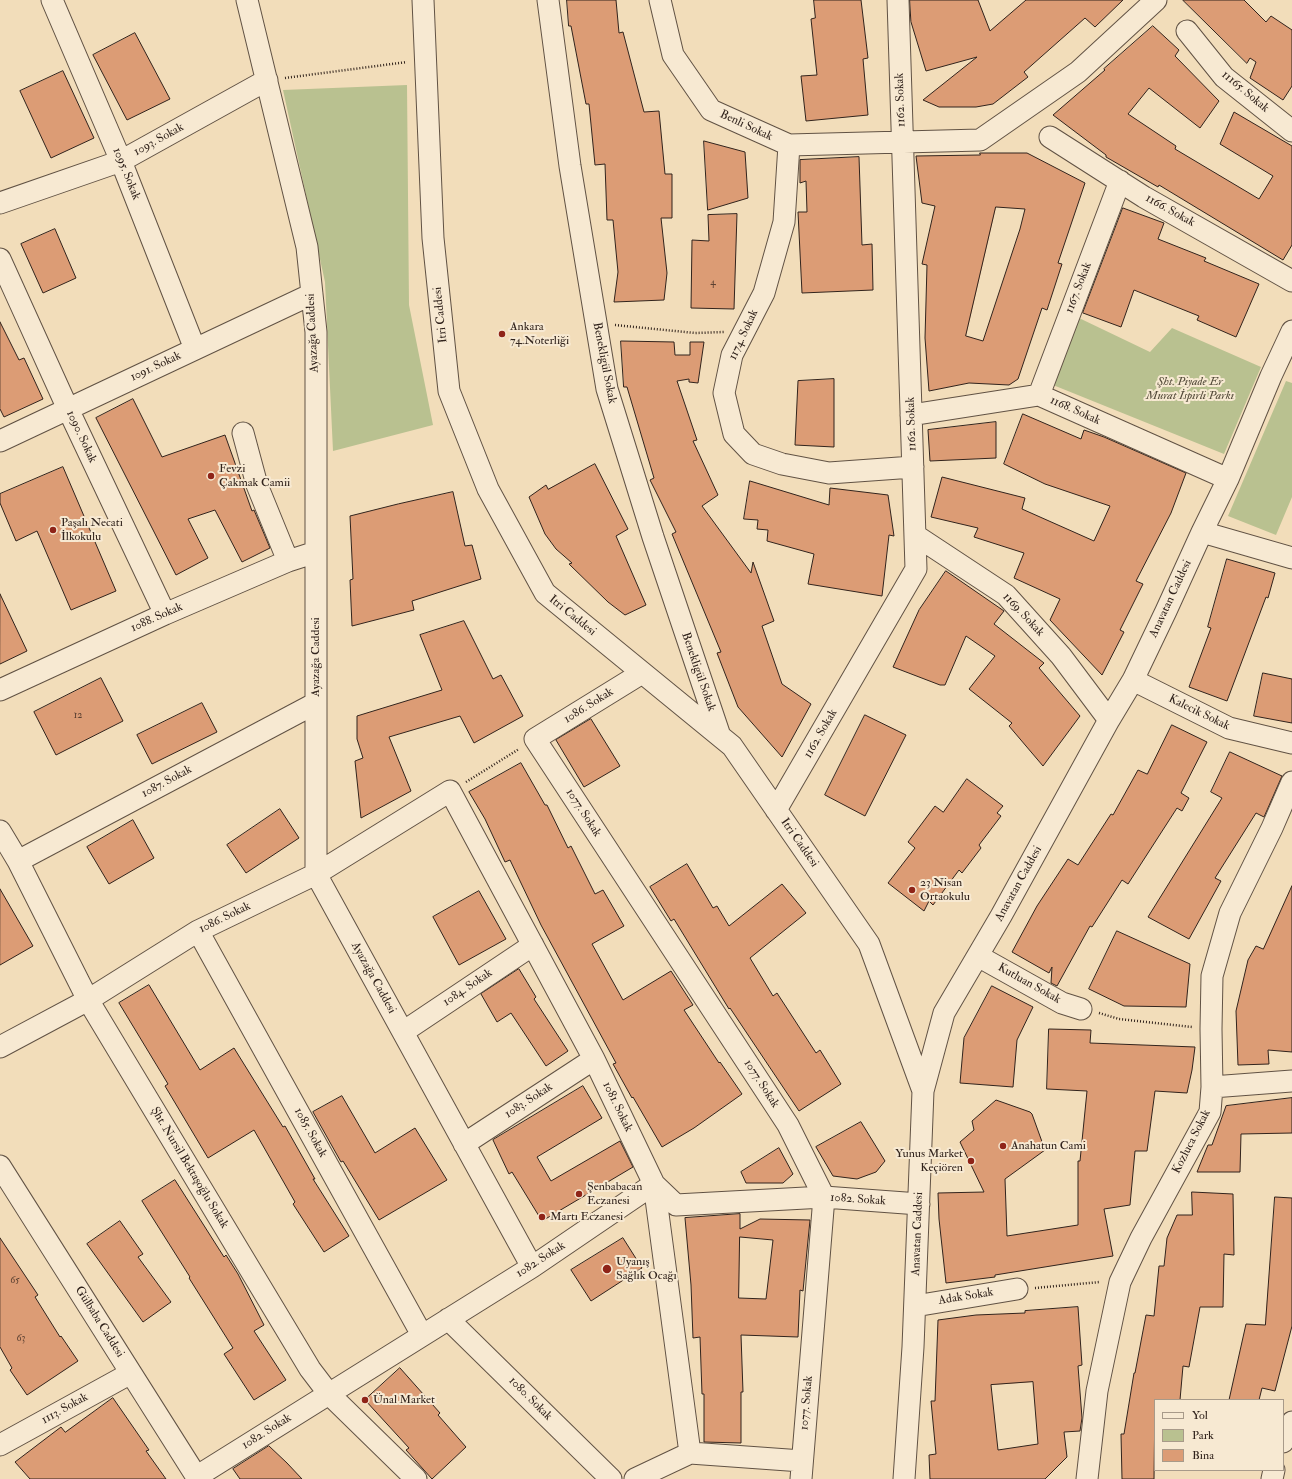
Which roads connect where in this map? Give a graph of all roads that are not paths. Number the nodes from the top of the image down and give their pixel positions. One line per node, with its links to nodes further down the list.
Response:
1 (52, 0): 14 (street, 1095. Sokak)
2 (247, 0): 9 (street, Ayazağa Caddesi)
3 (423, 0): 35 (street, Itri Caddesi)
4 (548, 0): 40 (street, Benekligül Sokak)
5 (660, 0): 13 (street, Benli Sokak)
6 (898, 0): 12 (street, 1162. Sokak)
7 (1156, 0): 12 (street, Benli Sokak)
8 (1187, 31): 10 (street, 11165. Sokak)
9 (267, 80): 14 (street, 1093. Sokak); 19 (street, Ayazağa Caddesi)
10 (1292, 131)
11 (1050, 137): 15 (street, 1166. Sokak)
12 (903, 143): 13 (street, Benli Sokak); 24 (street, 1162. Sokak)
13 (789, 145): 27 (street, 1174. Sokak)
14 (121, 161): 16 (street, 1093. Sokak); 21 (street, 1095. Sokak)
15 (1120, 181): 18 (street, 1166. Sokak); 22 (street, 1167. Sokak)
16 (0, 203)
17 (0, 259): 23 (street, 1090. Sokak)
18 (1292, 281)
19 (312, 294): 21 (street, 1091. Sokak); 31 (street, Ayazağa Caddesi)
20 (1292, 331): 28 (street, Anavatan Caddesi)
21 (195, 349): 23 (street, 1091. Sokak)
22 (1039, 395): 24 (street, 1168. Sokak); 28 (street, 1168. Sokak)
23 (68, 409): 26 (street, 1091. Sokak); 34 (street, 1090. Sokak)
24 (911, 415): 27 (street, 1162. Sokak)
25 (243, 433): 33 (street)
26 (0, 441)
27 (913, 467): 30 (street, 1162. Sokak)
28 (1228, 479): 29 (street, Anavatan Caddesi)
29 (1202, 532): 32 (street); 36 (street, Anavatan Caddesi)
30 (915, 535): 39 (street, 1169. Sokak); 45 (street, 1162. Sokak)
31 (316, 552): 33 (street, 1088. Sokak); 38 (street, Ayazağa Caddesi)
32 (1292, 558)
33 (288, 561): 34 (street, 1088. Sokak)
34 (165, 614): 37 (street, 1088. Sokak)
35 (642, 673): 40 (street, Itri Caddesi); 41 (street, 1086. Sokak)
36 (1133, 680): 39 (street, Anavatan Caddesi); 42 (street, Kalecik Sokak)
37 (0, 690)
38 (316, 703): 47 (street, 1087. Sokak); 48 (street, Ayazağa Caddesi)
39 (1110, 720): 51 (street, Anavatan Caddesi)
40 (720, 736): 45 (street, Itri Caddesi)
41 (535, 739): 63 (street, 1077. Sokak)
42 (1292, 742)
43 (1292, 782): 58 (street, Kozluca Sokak)
44 (450, 791): 48 (street, 1086. Sokak); 50 (street, 1081. Sokak)
45 (776, 810): 59 (street, Itri Caddesi)
46 (0, 831): 47 (street, Şht. Nursil Bektaşoğlu Sokak)
47 (18, 861): 52 (street, Şht. Nursil Bektaşoğlu Sokak)
48 (316, 874): 49 (street, 1086. Sokak); 54 (street, Ayazağa Caddesi)
49 (198, 931): 52 (street, 1086. Sokak); 69 (street, 1085. Sokak)
50 (533, 945): 54 (street, 1084. Sokak); 56 (street, 1081. Sokak)
51 (978, 956): 53 (street, Kutluan Sokak); 59 (street, Anavatan Caddesi)
52 (88, 1000): 55 (street, 1086. Sokak); 71 (street, Şht. Nursil Bektaşoğlu Sokak)
53 (1081, 1009)
54 (403, 1032): 60 (street, Ayazağa Caddesi)
55 (0, 1047)
56 (594, 1058): 60 (street, 1083. Sokak); 62 (street, 1081. Sokak)
57 (1292, 1081): 58 (street)
58 (1212, 1087): 82 (street, Kozluca Sokak)
59 (923, 1091): 64 (street, Anavatan Caddesi)
60 (464, 1144): 65 (street, Ayazağa Caddesi)
61 (0, 1166): 70 (street, Gülbaba Caddesi)
62 (654, 1184): 63 (street, 1082. Sokak); 65 (street, 1082. Sokak); 75 (street, 1081. Sokak)
63 (824, 1197): 64 (street, 1082. Sokak); 76 (street, 1077. Sokak)
64 (919, 1204): 67 (street, Anavatan Caddesi)
65 (532, 1267): 68 (street, 1082. Sokak)
66 (1017, 1289): 67 (street, Adak Sokak)
67 (915, 1306): 81 (street, Anavatan Caddesi)
68 (448, 1319): 69 (street, 1082. Sokak); 79 (street, 1080. Sokak)
69 (422, 1335): 71 (street, 1082. Sokak)
70 (131, 1373): 74 (street, 1113. Sokak); 77 (street, Gülbaba Caddesi)
71 (328, 1394): 77 (street, 1082. Sokak); 78 (street, Şht. Nursil Bektaşoğlu Sokak)
72 (1292, 1422): 73 (street)
73 (1284, 1440)
74 (0, 1445)
75 (690, 1453): 76 (street); 80 (street)
76 (802, 1470)
77 (197, 1478)
78 (416, 1479)
79 (611, 1479)
80 (635, 1479)
81 (904, 1479)
82 (1087, 1479)

